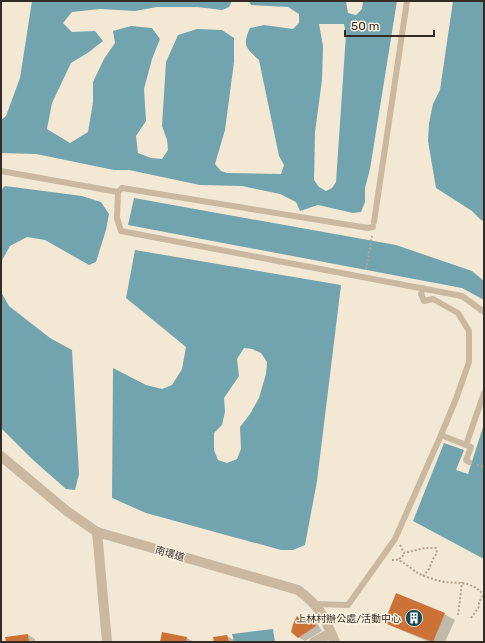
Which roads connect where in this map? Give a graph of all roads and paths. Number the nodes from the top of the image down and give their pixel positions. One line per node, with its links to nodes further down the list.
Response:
1 (407, 1): 4 (lane)
2 (1, 171): 3 (lane)
3 (118, 192): 4 (lane); 5 (lane)
4 (373, 228): 5 (path)
5 (365, 276): 6 (lane)
6 (423, 288): 7 (lane); 9 (lane)
7 (484, 312)
8 (484, 393): 10 (lane)
9 (441, 435): 10 (lane); 14 (lane)
10 (466, 445): 12 (lane)
11 (1, 456): 13 (street, 南環道)
12 (469, 462)
13 (97, 532): 21 (street, 南環道); 25 (street)
14 (395, 539): 15 (path); 16 (lane)
15 (404, 553): 17 (path); 18 (path)
16 (384, 554): 17 (path); 21 (lane)
17 (399, 560): 18 (path)
18 (423, 576): 19 (path)
19 (462, 582): 20 (path); 22 (path)
20 (484, 595): 23 (path)
21 (315, 604): 24 (street, 南環道)
22 (458, 616)
23 (471, 618)
24 (333, 637): 26 (street)
25 (107, 642)
26 (314, 642)

